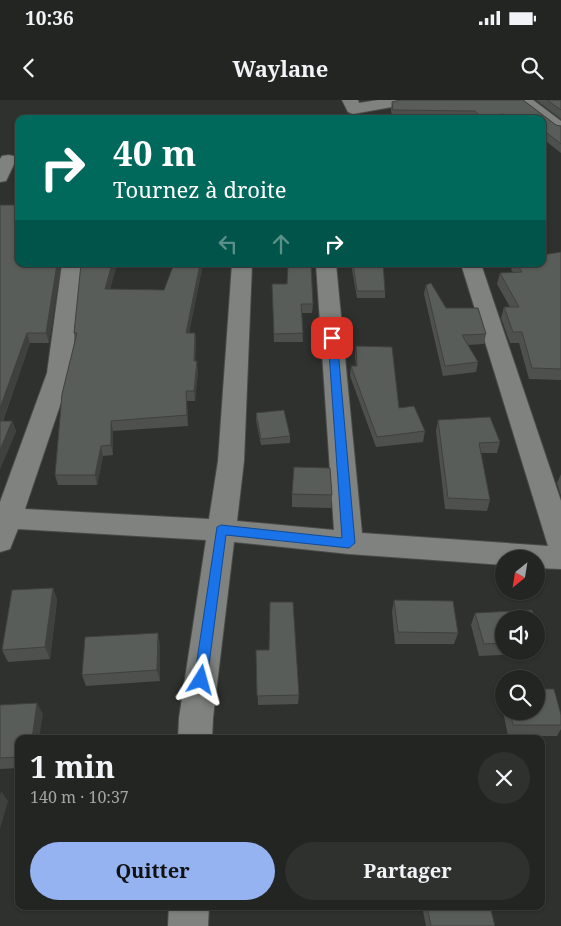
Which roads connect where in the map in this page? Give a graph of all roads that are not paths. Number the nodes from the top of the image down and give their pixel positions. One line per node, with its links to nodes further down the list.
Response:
1 (350, 100): 2 (street)
2 (403, 100)
3 (523, 100): 4 (street)
4 (543, 115)
5 (546, 117): 6 (street)
6 (561, 128)
7 (8, 160): 8 (street)
8 (0, 177)
9 (72, 267): 13 (street)
10 (242, 267): 14 (street)
11 (326, 267): 15 (street)
12 (472, 267): 16 (street)
13 (2, 526): 14 (street)
14 (221, 530): 15 (street); 18 (street)
15 (349, 543): 17 (street)
16 (561, 543)
17 (561, 558)
18 (195, 735)
19 (189, 910): 20 (street)
20 (188, 926)

